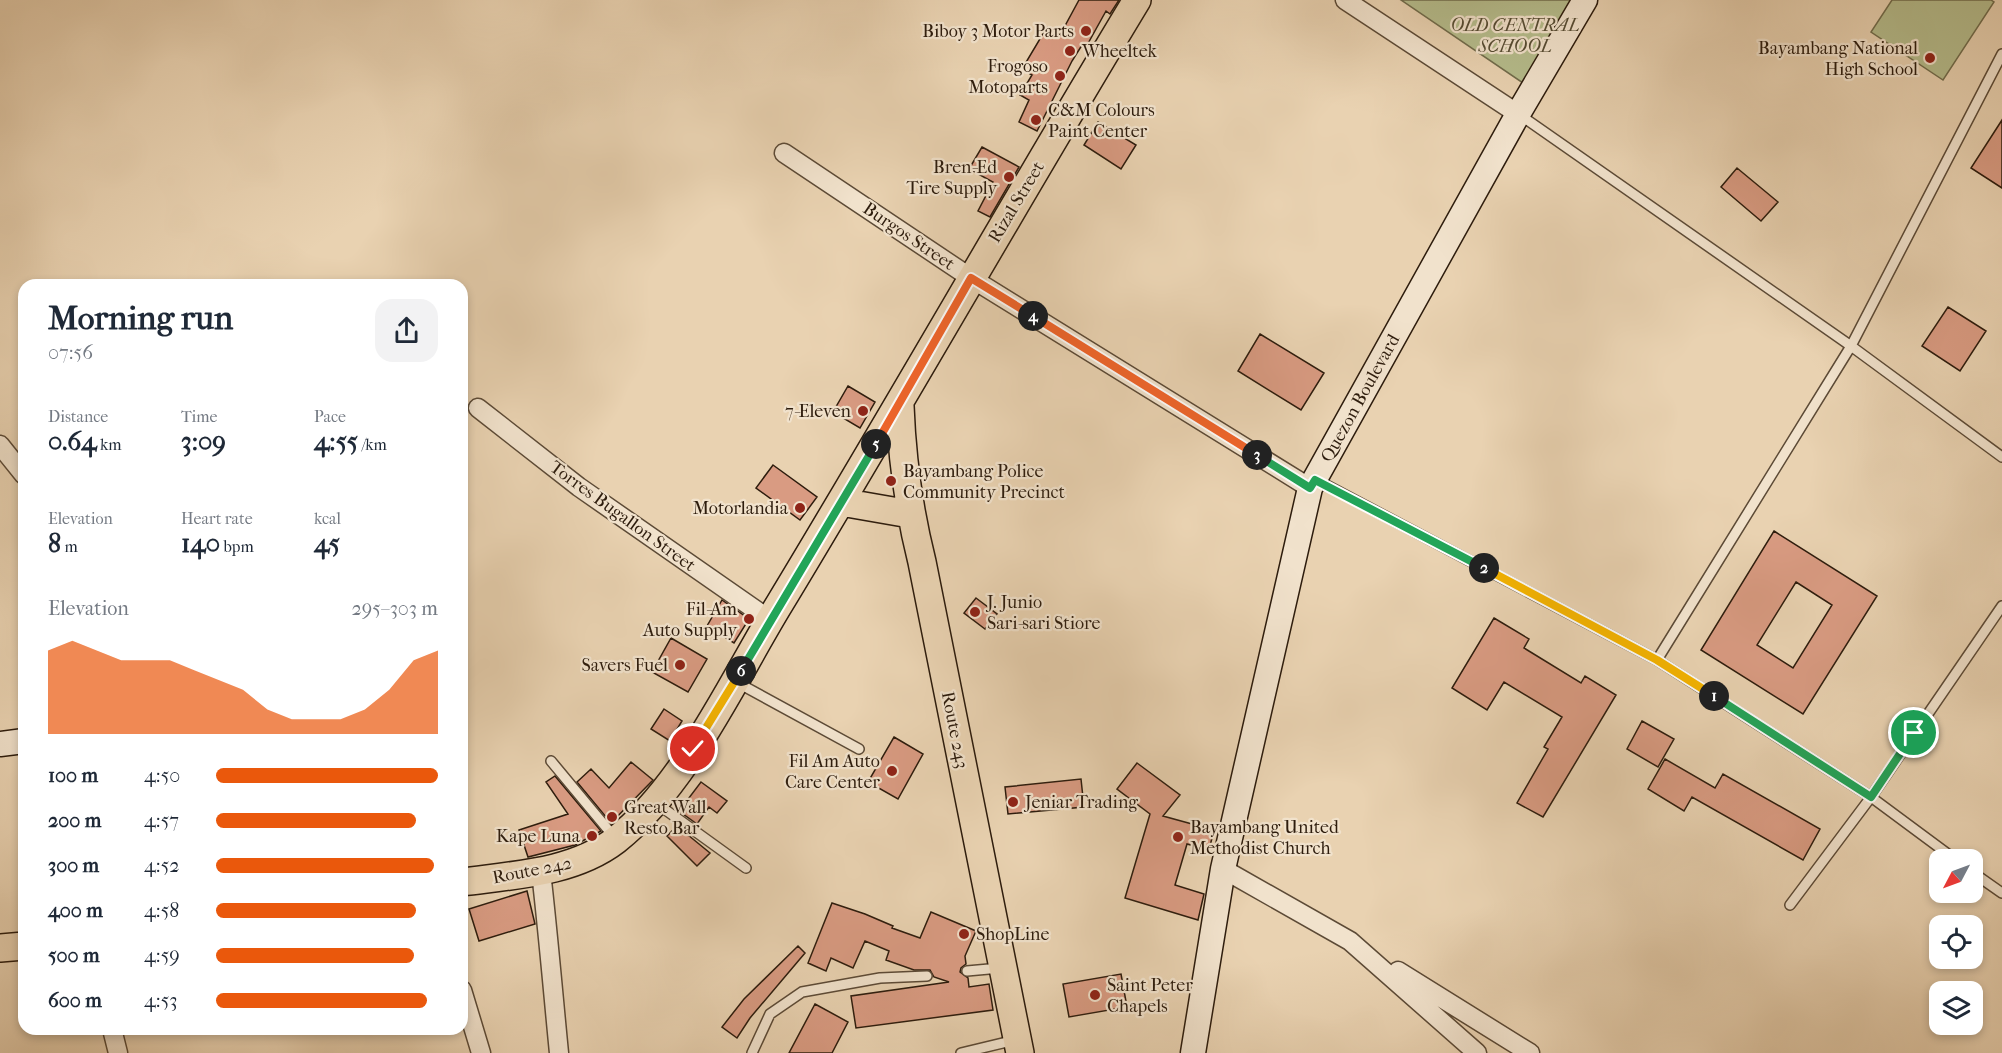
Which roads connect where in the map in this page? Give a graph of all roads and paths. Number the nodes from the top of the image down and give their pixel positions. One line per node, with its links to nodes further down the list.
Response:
1 (1137, 0): 7 (main road, Rizal Street)
2 (1345, 0): 5 (street)
3 (1585, 0): 5 (street, Quezon Boulevard)
4 (2002, 54): 8 (lane)
5 (1518, 114): 8 (lane); 14 (street, Quezon Boulevard)
6 (784, 153): 7 (street, Burgos Street)
7 (971, 278): 9 (main road, Rizal Street); 14 (street, Burgos Street)
8 (1851, 346): 12 (lane); 19 (lane)
9 (900, 406): 15 (main road, Route 242); 16 (main road, Route 243)
10 (478, 408): 18 (street, Torres Bugallon Street)
11 (0, 445): 13 (street)
12 (2002, 457)
13 (18, 468)
14 (1312, 484): 19 (lane); 30 (street, Quezon Boulevard)
15 (841, 502): 16 (main road); 18 (main road, Route 242)
16 (910, 514): 39 (main road, Route 243)
17 (2002, 606): 25 (lane)
18 (770, 620): 20 (main road, Route 242)
19 (1657, 660): 25 (lane)
20 (735, 681): 23 (lane); 26 (main road, Route 242)
21 (18, 742): 22 (street)
22 (0, 744)
23 (859, 749)
24 (551, 761): 27 (lane)
25 (1871, 797): 28 (lane); 35 (lane)
26 (655, 802): 27 (main road, Route 242); 29 (lane)
27 (616, 839): 31 (main road, Route 242)
28 (1941, 849)
29 (746, 868)
30 (1224, 869): 36 (street); 50 (street, Quezon Boulevard)
31 (541, 872): 33 (main road, Route 242); 47 (street)
32 (1983, 880): 34 (lane)
33 (468, 881)
34 (2002, 893)
35 (1790, 905)
36 (1350, 941): 51 (street); 52 (street)
37 (18, 946): 38 (main road)
38 (0, 948)
39 (1003, 968): 40 (lane); 44 (main road, Route 243)
40 (967, 971)
41 (927, 976): 48 (lane)
42 (468, 1010): 46 (street)
43 (114, 1035): 45 (street)
44 (1018, 1046): 49 (lane)
45 (118, 1053)
46 (481, 1053)
47 (559, 1053)
48 (752, 1053)
49 (961, 1053)
50 (1193, 1053)
51 (1477, 1053)
52 (1530, 1053)

